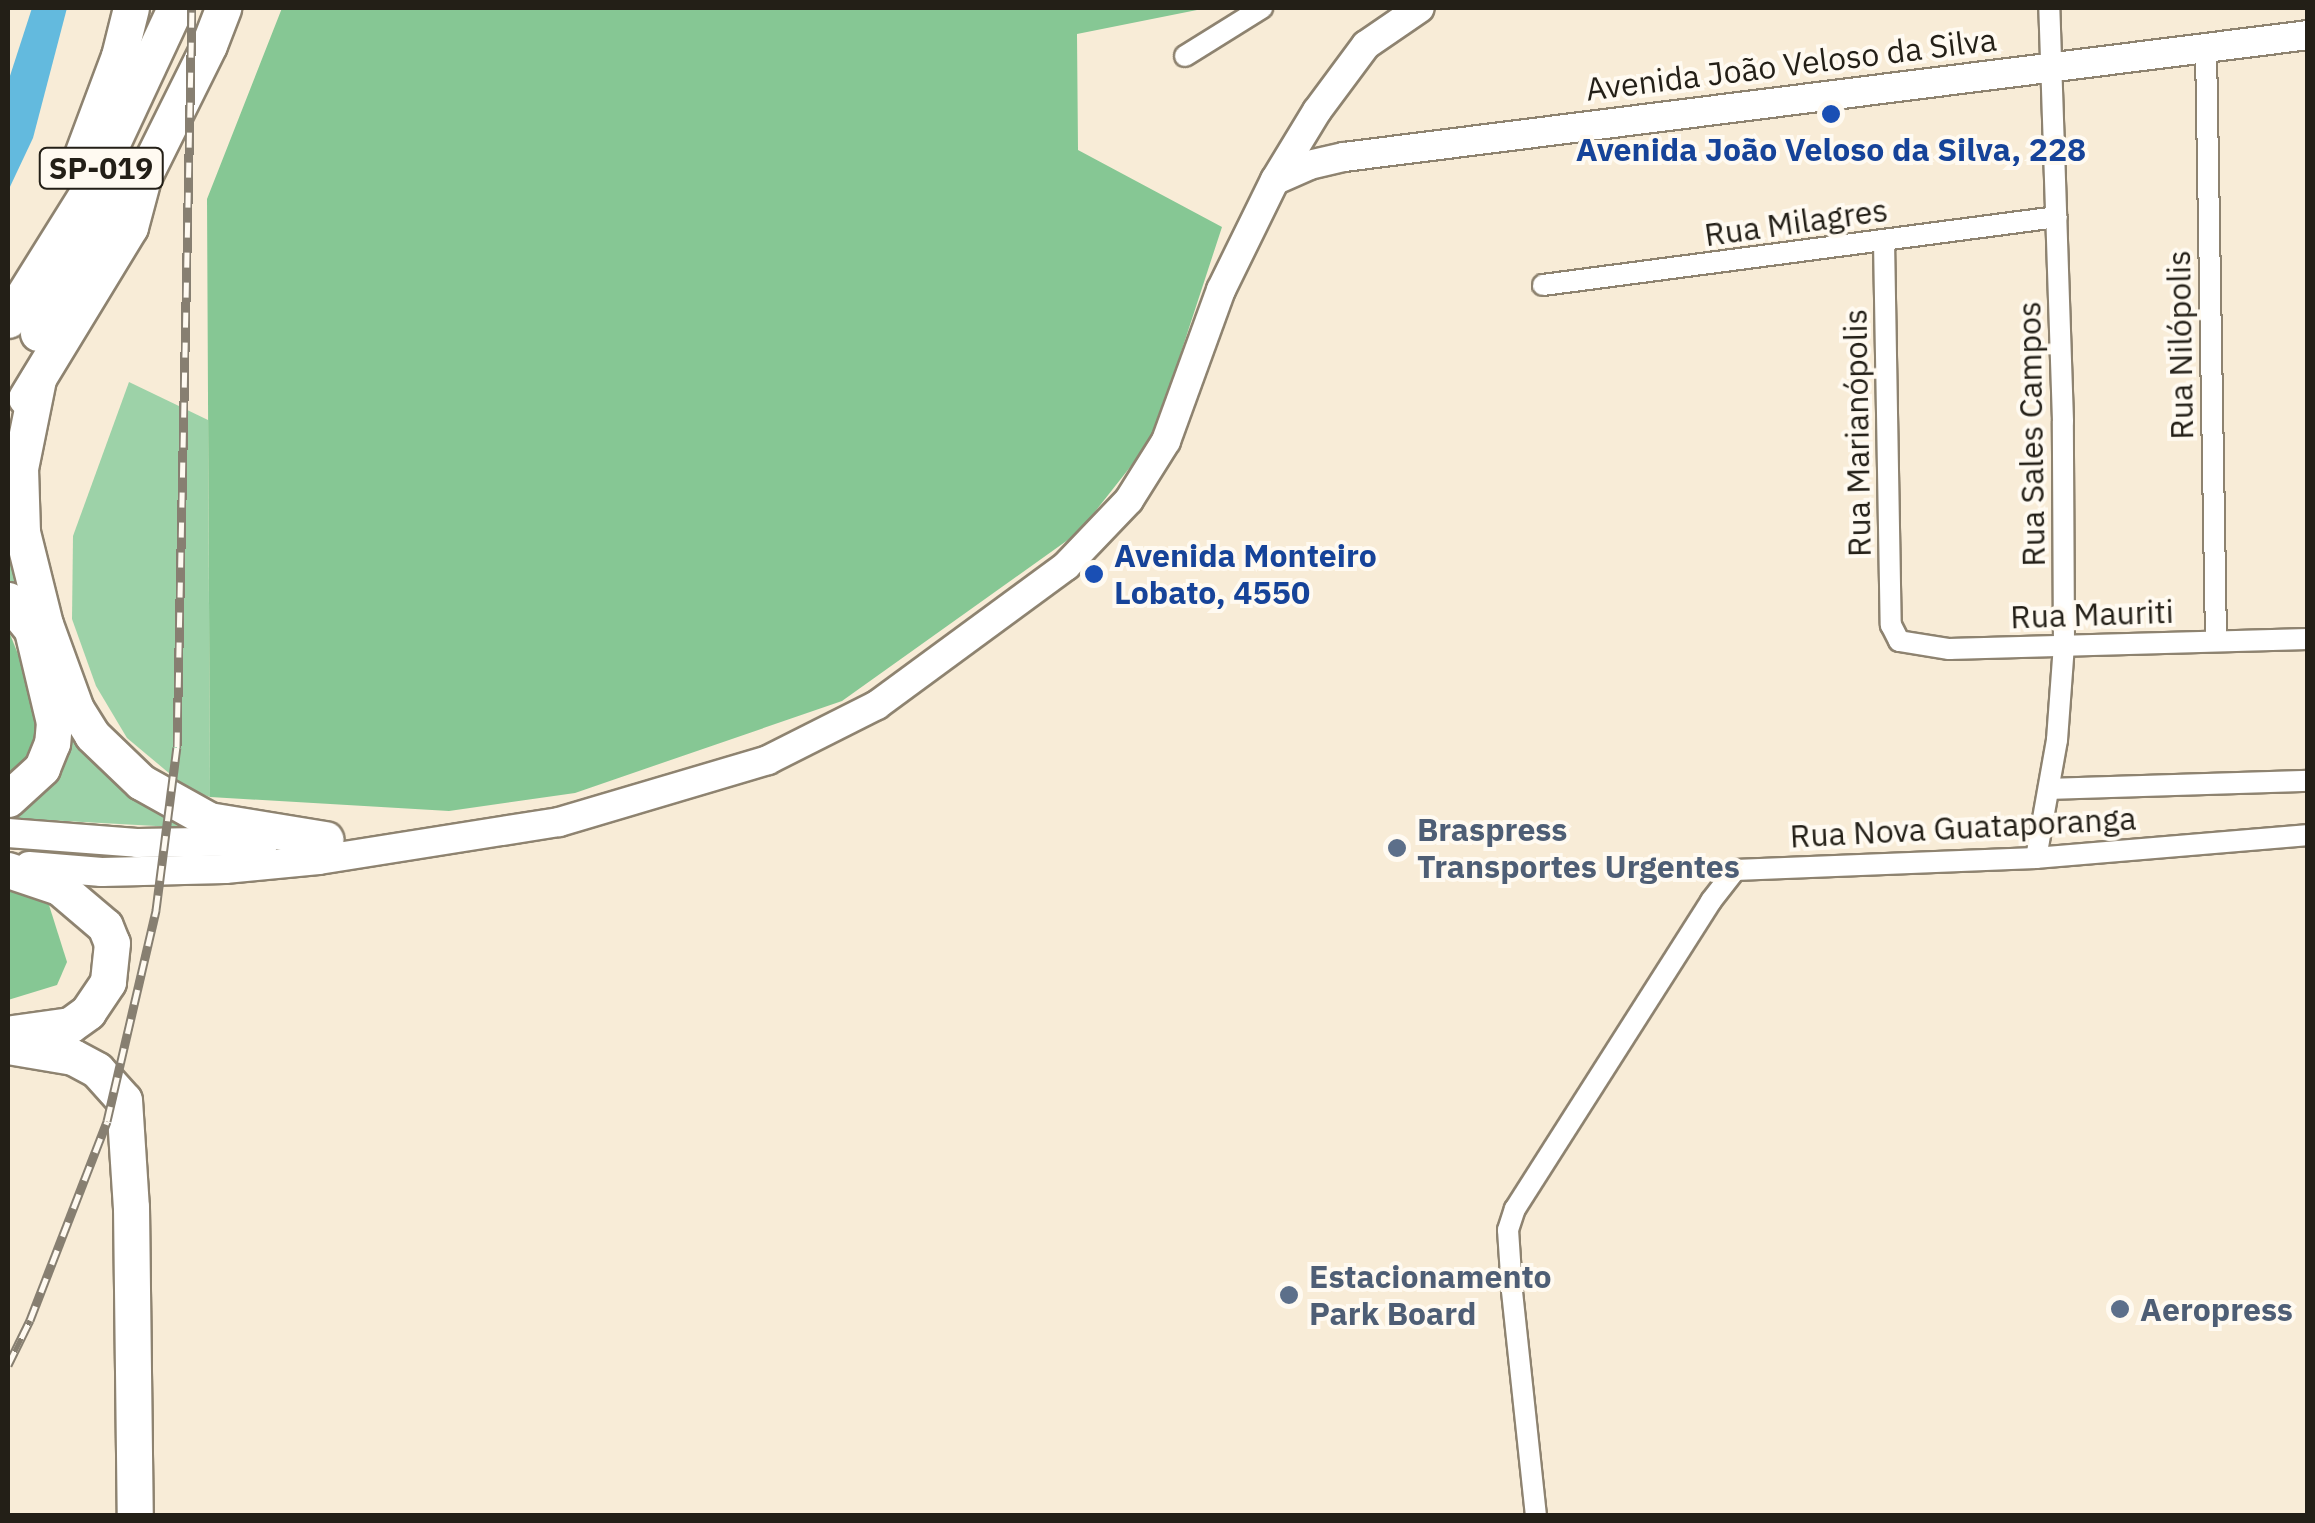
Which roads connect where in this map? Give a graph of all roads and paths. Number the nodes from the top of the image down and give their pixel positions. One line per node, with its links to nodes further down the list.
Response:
1 (131, 8): 17 (highway)
2 (174, 8): 17 (highway, SP-019)
3 (222, 8): 18 (highway, SP-019)
4 (1262, 8): 9 (street)
5 (1420, 8): 11 (main road)
6 (2049, 8): 10 (street, Rua Sales Campos)
7 (2308, 35): 8 (main road, Avenida João Veloso da Silva)
8 (2206, 48): 10 (main road, Avenida João Veloso da Silva); 23 (street, Rua Nilópolis)
9 (1184, 56)
10 (2053, 65): 12 (main road, Avenida João Veloso da Silva); 14 (street, Rua Sales Campos)
11 (1318, 112): 12 (main road); 13 (main road)
12 (1344, 157): 13 (main road, Avenida João Veloso da Silva)
13 (1275, 180): 31 (main road)
14 (2058, 217): 15 (street, Rua Milagres); 24 (street, Rua Sales Campos)
15 (1884, 240): 16 (street, Rua Milagres); 21 (street, Rua Marianópolis)
16 (1543, 285)
17 (8, 319)
18 (23, 382): 19 (highway, SP-019); 30 (highway)
19 (8, 428)
20 (8, 600): 27 (highway)
21 (1891, 624): 24 (street, Rua Mauriti)
22 (2308, 638): 23 (street, Rua Mauriti)
23 (2216, 640): 24 (street, Rua Mauriti)
24 (2064, 645): 26 (street, Rua Sales Campos)
25 (2308, 782): 26 (street)
26 (2049, 789): 32 (street, Rua Sales Campos)
27 (8, 798)
28 (8, 833): 30 (main road)
29 (2308, 835): 32 (street, Rua Nova Guataporanga)
30 (325, 840): 31 (main road)
31 (395, 845): 33 (main road)
32 (2036, 858): 39 (street, Rua Nova Guataporanga)
33 (8, 867): 34 (highway)
34 (8, 1033)
35 (8, 1046): 37 (highway)
36 (8, 1067): 37 (highway)
37 (132, 1207): 38 (highway)
38 (135, 1516)
39 (1536, 1516)

